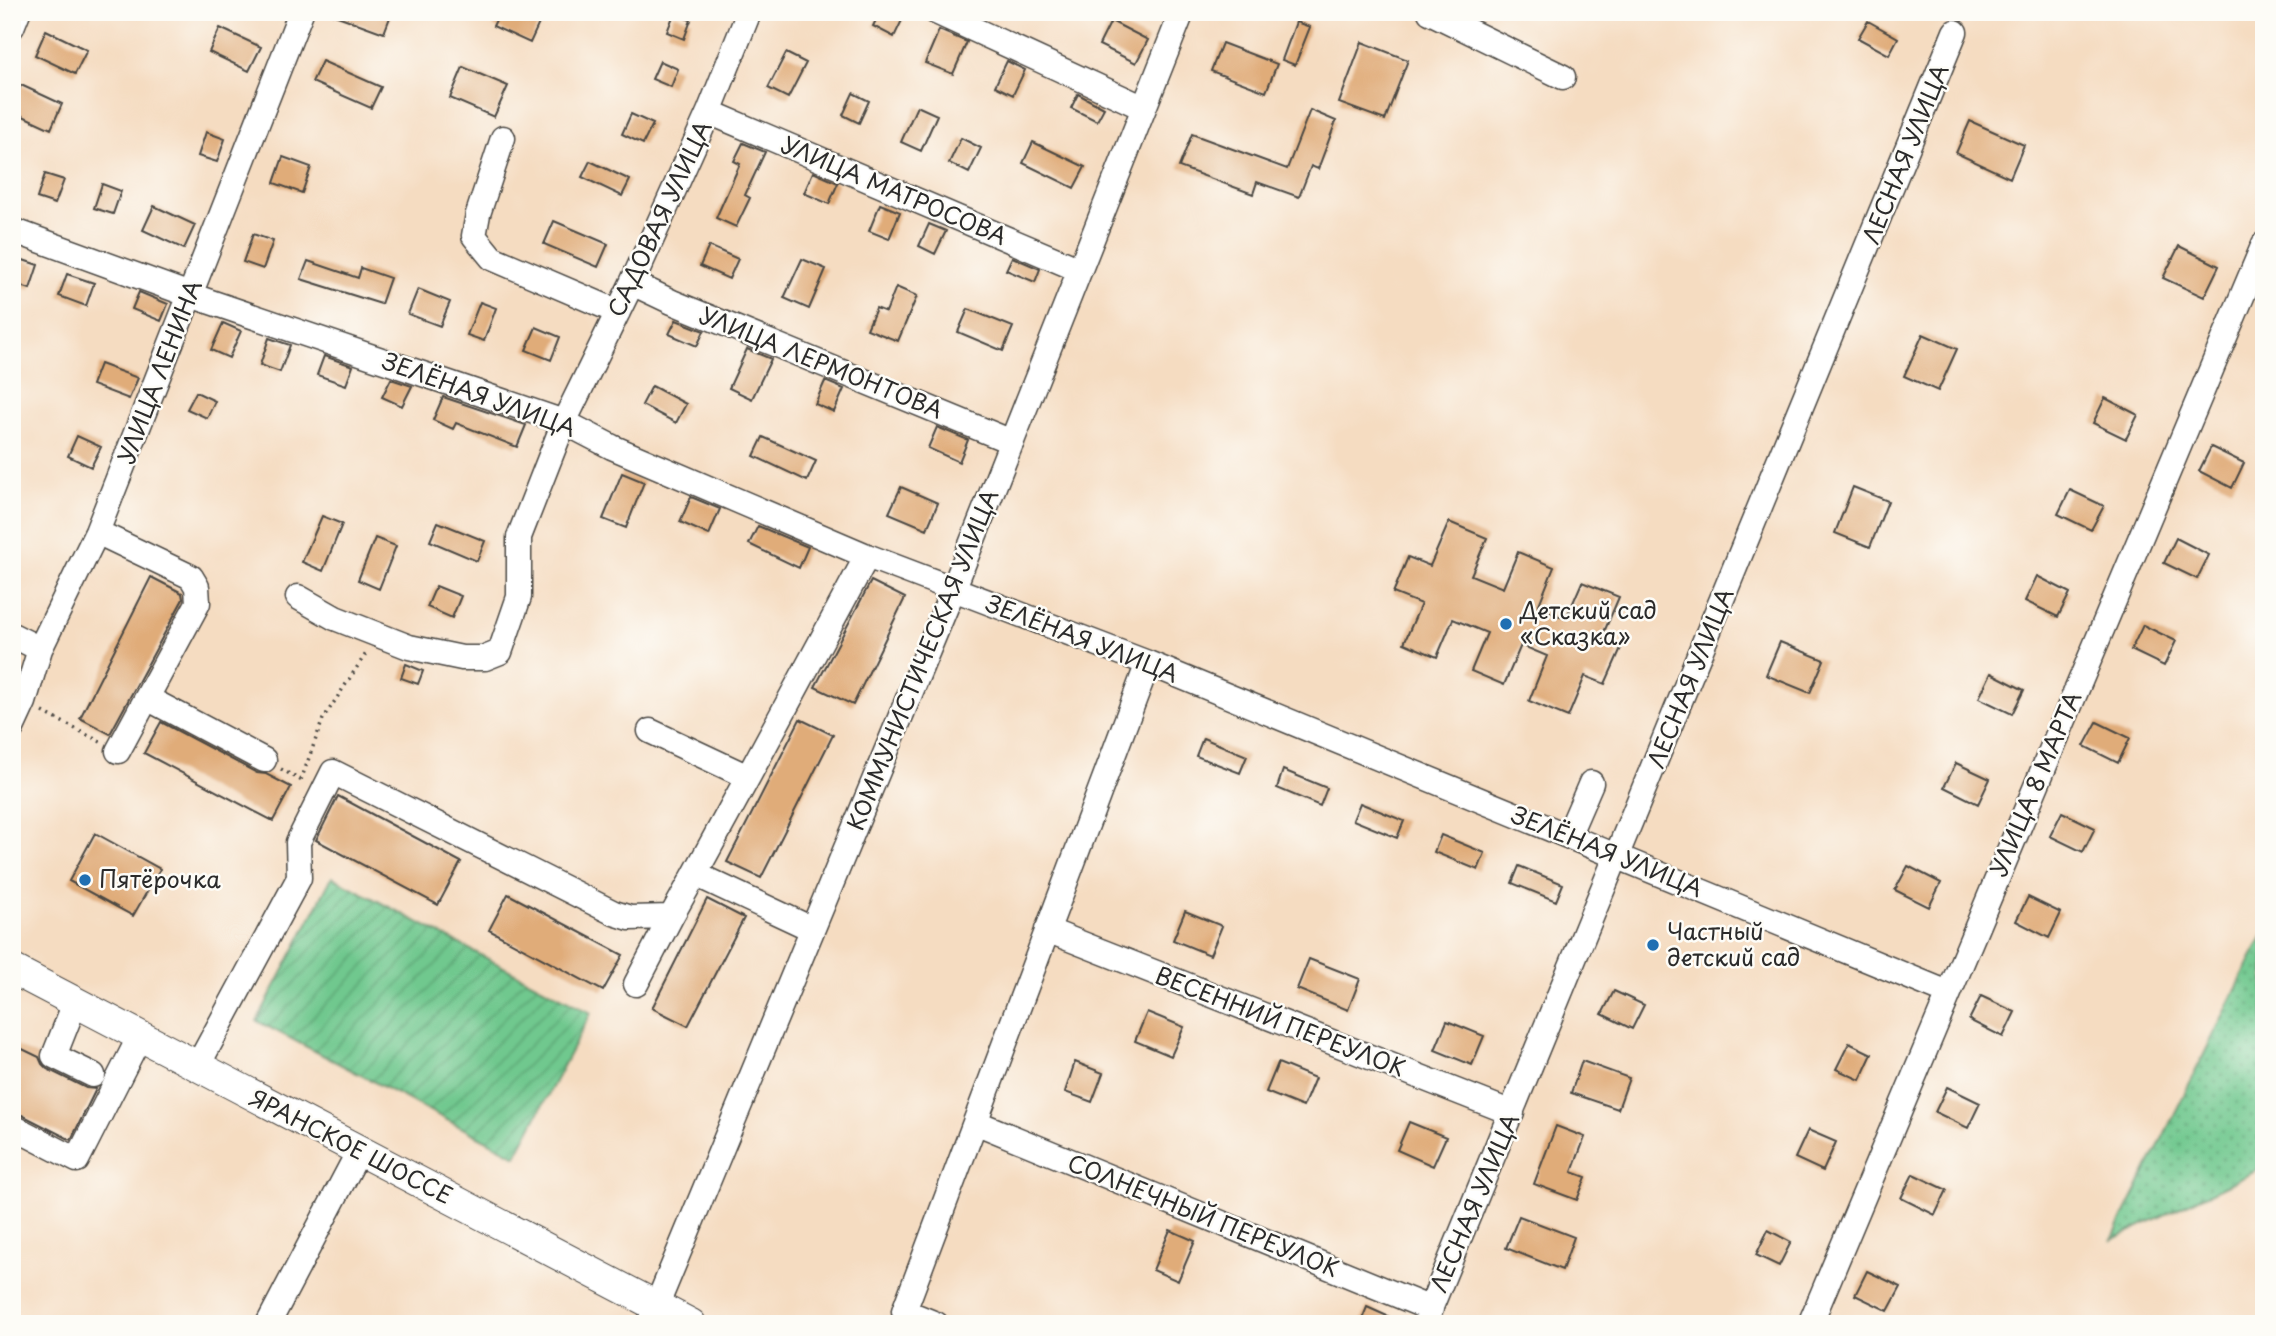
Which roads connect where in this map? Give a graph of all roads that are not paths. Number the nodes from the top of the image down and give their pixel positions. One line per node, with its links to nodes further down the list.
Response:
1 (18, 12): 7 (street)
2 (301, 12): 17 (street, УЛИЦА ЛЕНИНА)
3 (749, 12): 11 (street, САДОВАЯ УЛИЦА)
4 (936, 12): 10 (street)
5 (1182, 12): 10 (street, КОММУНИСТИЧЕСКАЯ УЛИЦА)
6 (1430, 12): 9 (street)
7 (12, 27)
8 (1955, 32): 36 (street, ЛЕСНАЯ УЛИЦА)
9 (1563, 77)
10 (1144, 108): 15 (street, КОММУНИСТИЧЕСКАЯ УЛИЦА)
11 (709, 112): 15 (street, УЛИЦА МАТРОСОВА); 16 (street, САДОВАЯ УЛИЦА)
12 (503, 138): 18 (street)
13 (12, 230): 17 (street, ЗЕЛЁНАЯ УЛИЦА)
14 (2264, 244): 43 (street, УЛИЦА 8 МАРТА)
15 (1080, 271): 20 (street, КОММУНИСТИЧЕСКАЯ УЛИЦА)
16 (632, 283): 18 (street, САДОВАЯ УЛИЦА); 20 (street, УЛИЦА ЛЕРМОНТОВА)
17 (190, 295): 19 (street, ЗЕЛЁНАЯ УЛИЦА); 21 (street, УЛИЦА ЛЕНИНА)
18 (618, 312): 19 (street, САДОВАЯ УЛИЦА)
19 (564, 422): 22 (street, ЗЕЛЁНАЯ УЛИЦА); 24 (street, САДОВАЯ УЛИЦА)
20 (1012, 442): 23 (street, КОММУНИСТИЧЕСКАЯ УЛИЦА)
21 (97, 532): 26 (street, УЛИЦА ЛЕНИНА); 28 (street)
22 (867, 556): 23 (street, ЗЕЛЁНАЯ УЛИЦА); 33 (street)
23 (953, 590): 27 (street, ЗЕЛЁНАЯ УЛИЦА); 39 (street, КОММУНИСТИЧЕСКАЯ УЛИЦА)
24 (298, 597)
25 (12, 635): 26 (street)
26 (40, 649): 29 (street, УЛИЦА ЛЕНИНА)
27 (1148, 663): 35 (street, ЗЕЛЁНАЯ УЛИЦА); 40 (street)
28 (147, 698): 31 (street); 32 (street)
29 (12, 728)
30 (650, 731): 33 (street)
31 (118, 751)
32 (264, 760)
33 (748, 778): 37 (street)
34 (1591, 783): 35 (street)
35 (1568, 836): 36 (street, ЗЕЛЁНАЯ УЛИЦА)
36 (1618, 857): 43 (street, ЗЕЛЁНАЯ УЛИЦА); 48 (street, ЛЕСНАЯ УЛИЦА)
37 (695, 874): 38 (street); 39 (street)
38 (671, 917): 42 (street); 46 (street)
39 (812, 929): 52 (street, КОММУНИСТИЧЕСКАЯ УЛИЦА)
40 (1047, 930): 48 (street, ВЕСЕННИЙ ПЕРЕУЛОК); 49 (street)
41 (12, 969): 44 (main road, ЯРАНСКОЕ ШОССЕ)
42 (636, 984)
43 (1948, 993): 57 (street, УЛИЦА 8 МАРТА)
44 (75, 1003): 45 (main road, ЯРАНСКОЕ ШОССЕ); 47 (street)
45 (140, 1036): 46 (main road, ЯРАНСКОЕ ШОССЕ); 50 (street)
46 (197, 1067): 51 (main road, ЯРАНСКОЕ ШОССЕ)
47 (93, 1075)
48 (1512, 1113): 53 (street, ЛЕСНАЯ УЛИЦА)
49 (975, 1122): 53 (street, СОЛНЕЧНЫЙ ПЕРЕУЛОК); 56 (street)
50 (15, 1128)
51 (359, 1151): 52 (main road, ЯРАНСКОЕ ШОССЕ); 54 (street)
52 (652, 1314): 55 (main road, ЯРАНСКОЕ ШОССЕ)
53 (1428, 1316)
54 (268, 1324)
55 (691, 1324)
56 (936, 1324)
57 (1810, 1324)

